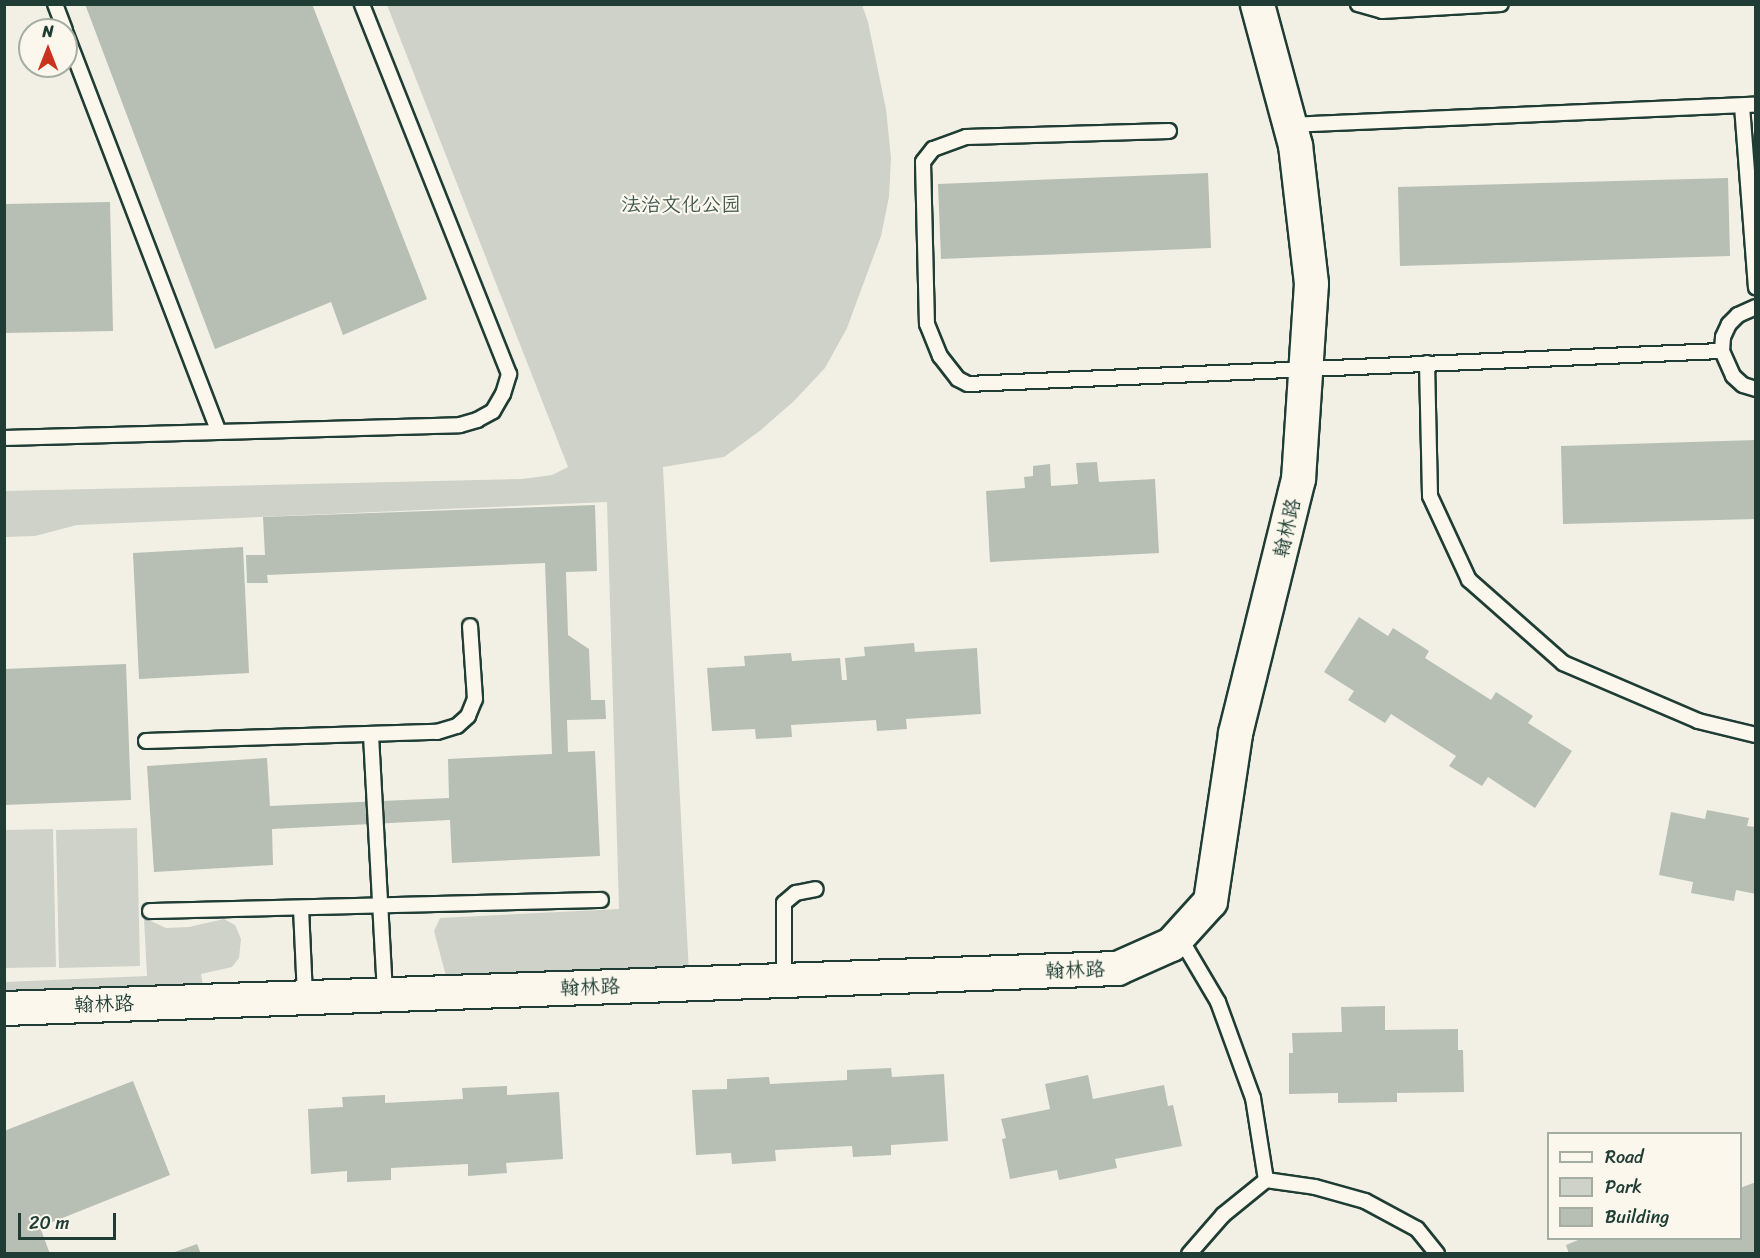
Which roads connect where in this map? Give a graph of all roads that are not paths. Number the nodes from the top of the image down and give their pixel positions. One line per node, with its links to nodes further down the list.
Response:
1 (362, 4): 15 (lane)
2 (1257, 4): 7 (main road, 翰林路)
3 (1358, 4): 4 (lane)
4 (1501, 4)
5 (78, 66): 15 (lane)
6 (1749, 106): 7 (lane); 9 (lane)
7 (1290, 125): 13 (main road, 翰林路)
8 (1169, 131): 13 (lane)
9 (1755, 287)
10 (1755, 307): 11 (lane)
11 (1722, 351): 12 (lane); 14 (lane)
12 (1427, 363): 13 (lane); 19 (lane)
13 (1306, 368): 26 (main road, 翰林路)
14 (1755, 389)
15 (219, 432): 16 (lane)
16 (4, 438)
17 (470, 626): 18 (lane)
18 (371, 735): 20 (lane); 23 (lane)
19 (1755, 735)
20 (146, 741)
21 (816, 889): 27 (lane)
22 (601, 900): 23 (lane)
23 (381, 906): 24 (lane); 28 (lane)
24 (302, 908): 25 (lane); 29 (lane)
25 (150, 911)
26 (1179, 936): 27 (main road, 翰林路); 31 (lane)
27 (783, 980): 28 (main road, 翰林路)
28 (386, 994): 29 (main road, 翰林路)
29 (305, 997): 30 (main road, 翰林路)
30 (4, 1008)
31 (1266, 1180): 32 (lane); 33 (lane)
32 (1189, 1254)
33 (1437, 1254)

